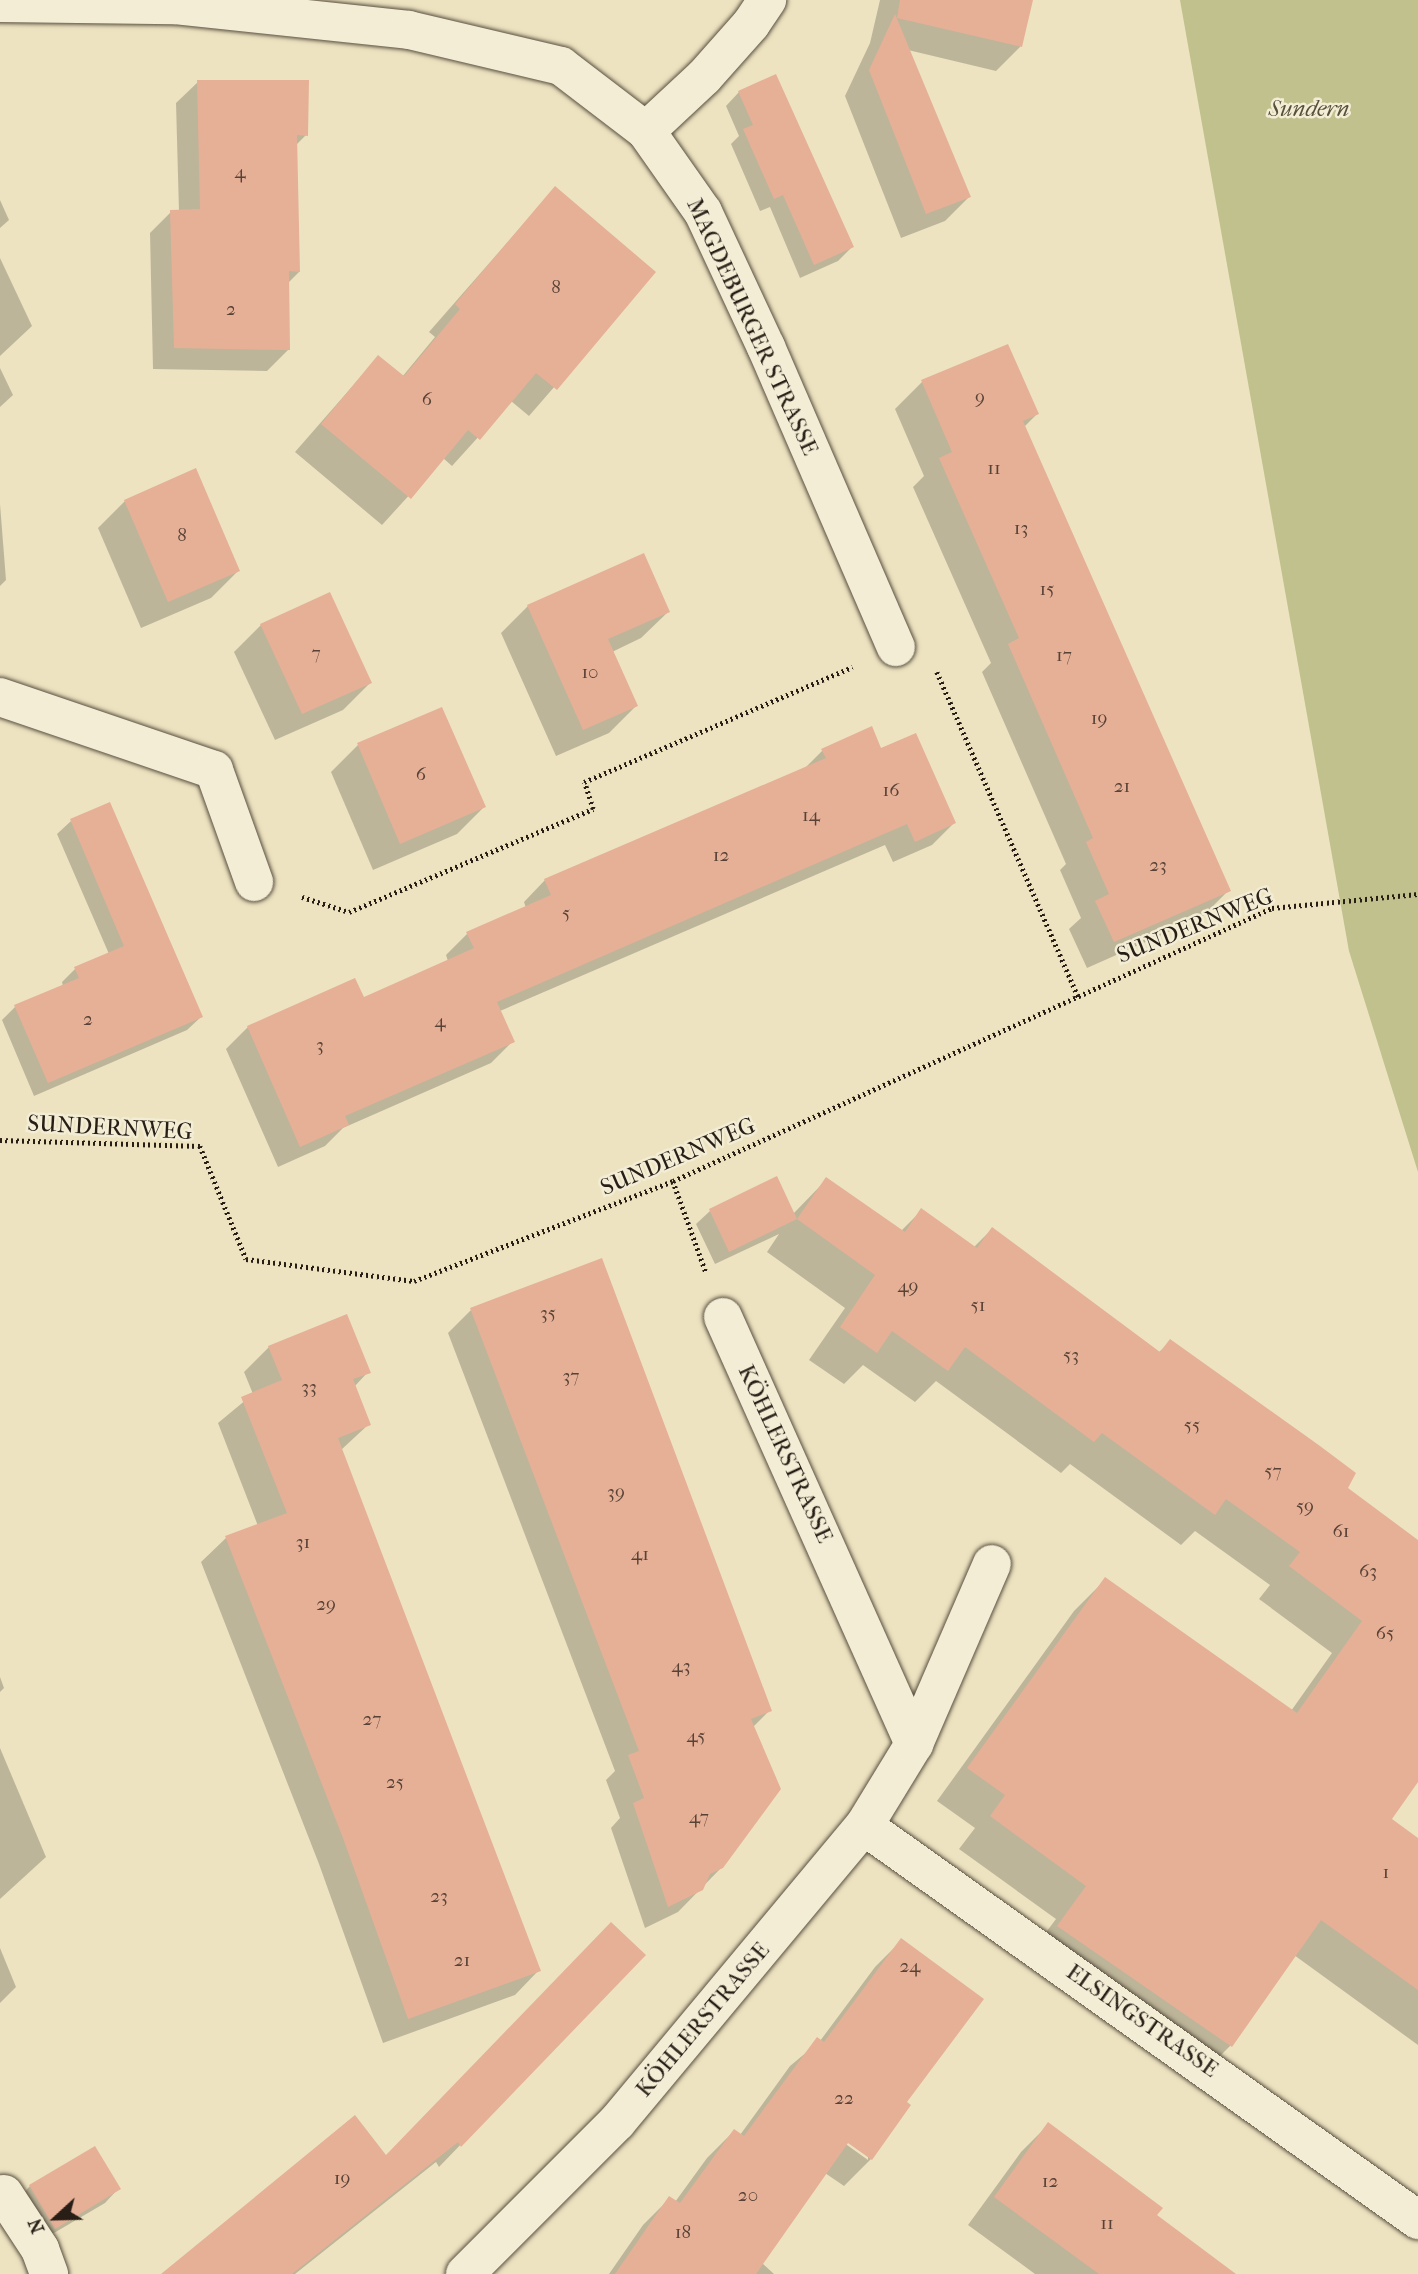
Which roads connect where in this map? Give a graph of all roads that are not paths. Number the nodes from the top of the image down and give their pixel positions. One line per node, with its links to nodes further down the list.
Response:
1 (767, 0): 3 (street)
2 (0, 3): 3 (street, MAGDEBURGER STRASSE)
3 (646, 131): 4 (street, MAGDEBURGER STRASSE)
4 (896, 647)
5 (0, 697): 6 (street)
6 (254, 881)
7 (723, 1317): 9 (street, KÖHLERSTRASSE)
8 (992, 1564): 9 (street, KÖHLERSTRASSE)
9 (914, 1744): 10 (street, KÖHLERSTRASSE)
10 (864, 1826): 12 (street, ELSINGSTRASSE); 13 (street, KÖHLERSTRASSE)
11 (4, 2194): 14 (street)
12 (1418, 2220)
13 (469, 2273)
14 (49, 2274)

